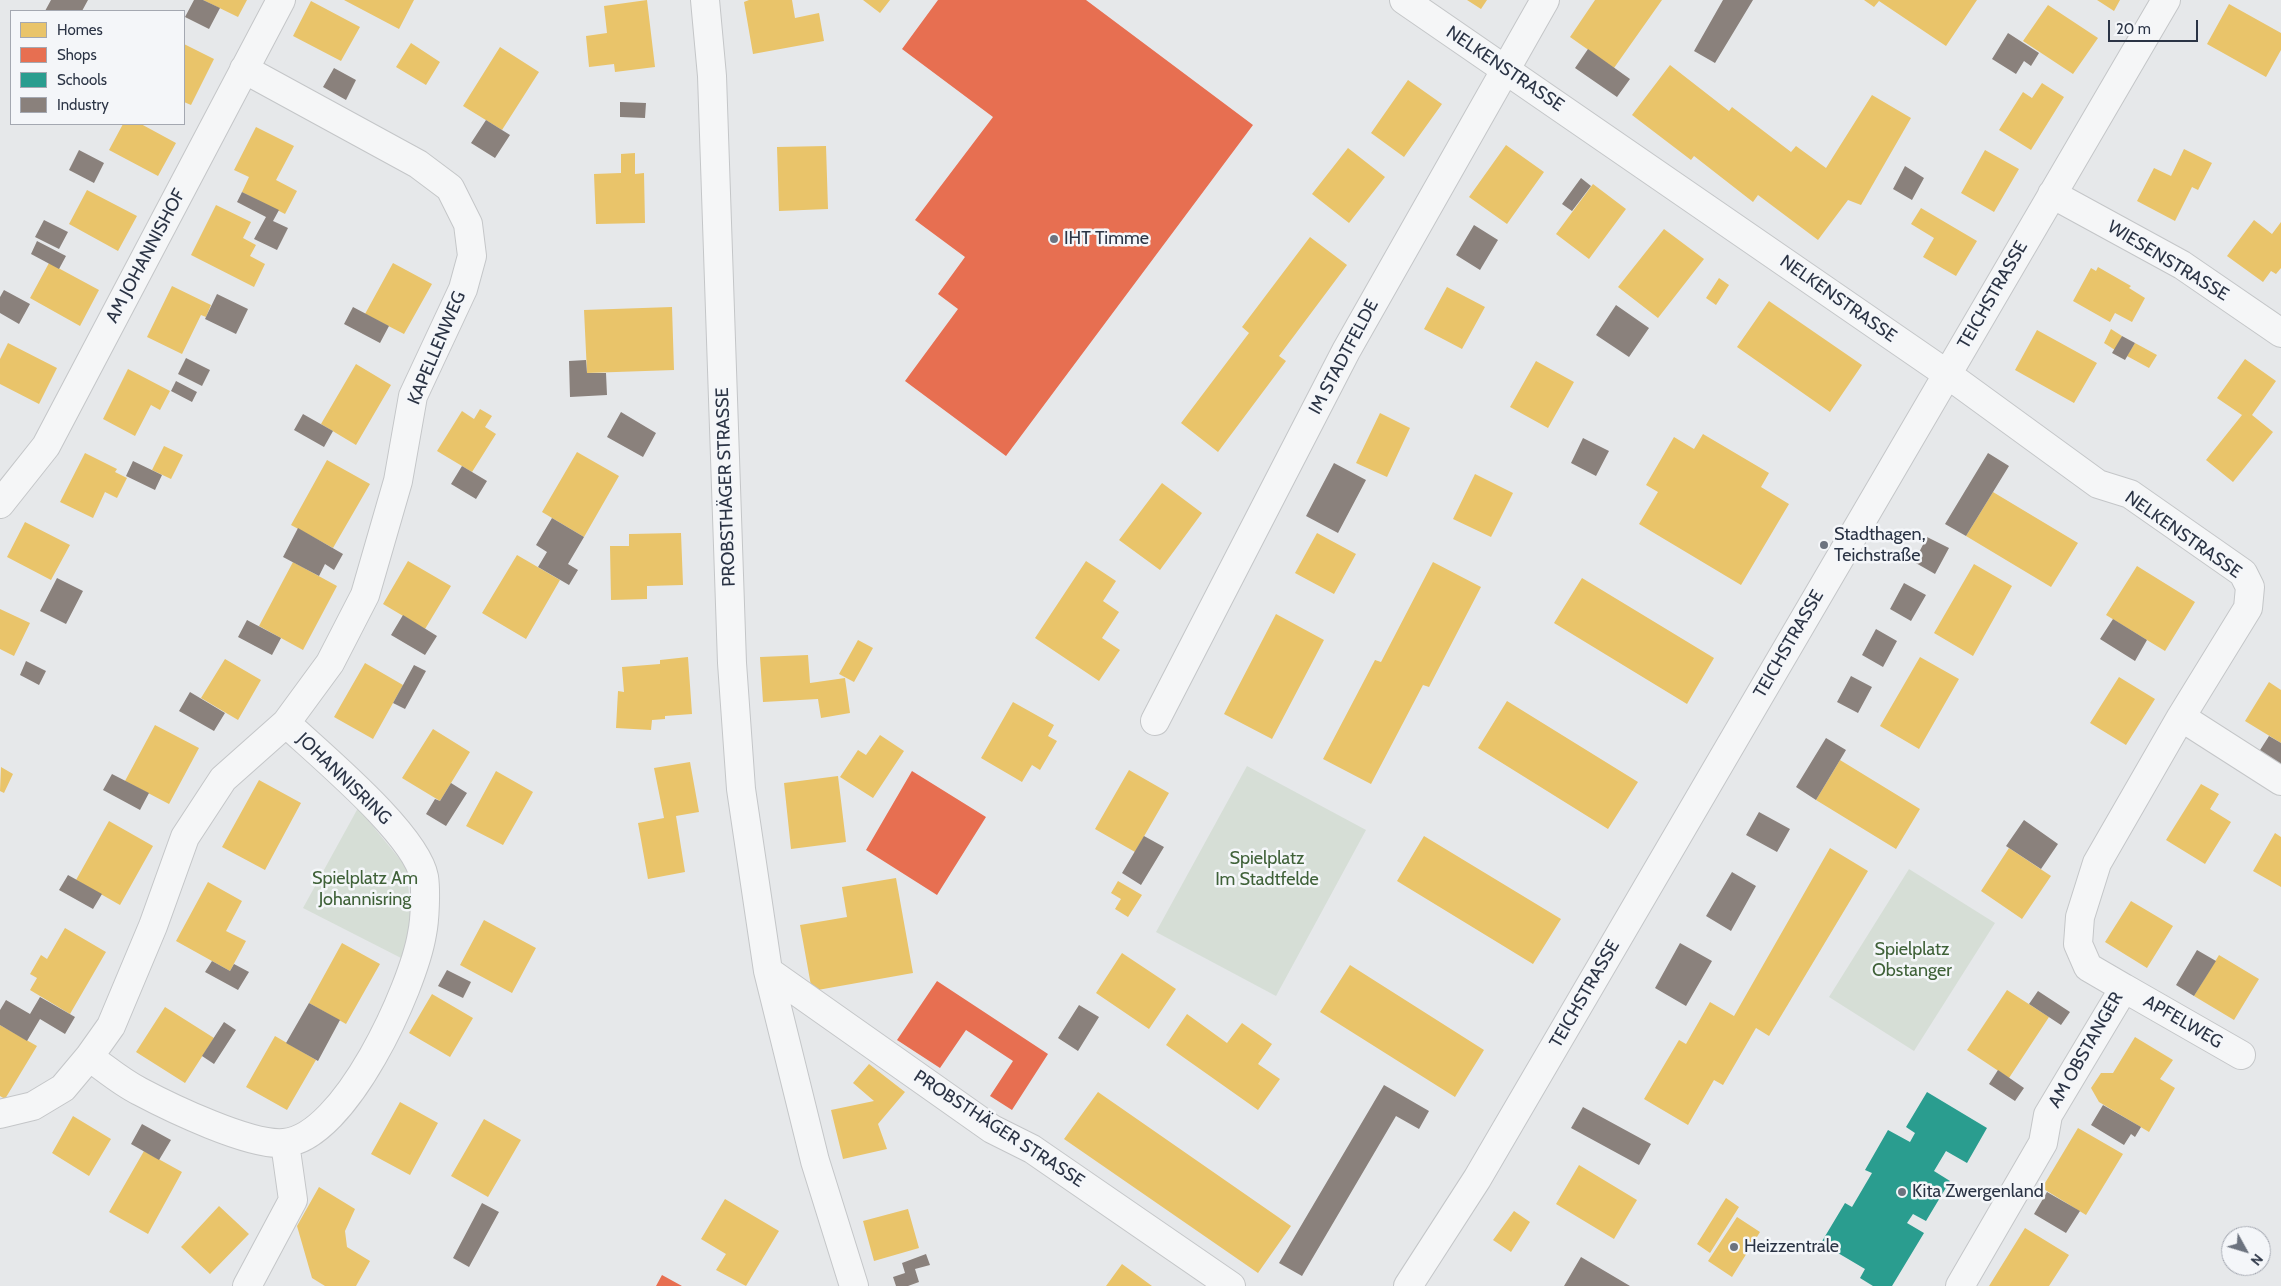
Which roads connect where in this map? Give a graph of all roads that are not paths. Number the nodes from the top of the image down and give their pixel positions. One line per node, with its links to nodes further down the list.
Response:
1 (281, 0): 6 (street, AM JOHANNISHOF)
2 (705, 0): 17 (street, PROBSTHÄGER STRASSE)
3 (1404, 0): 7 (street, NELKENSTRASSE)
4 (1545, 0): 7 (street, IM STADTFELDE)
5 (2166, 0): 8 (street, TEICHSTRASSE)
6 (244, 69): 11 (street, AM JOHANNISHOF); 15 (street, KAPELLENWEG)
7 (1505, 69): 10 (street, NELKENSTRASSE); 14 (street, IM STADTFELDE)
8 (2052, 194): 9 (street, WIESENSTRASSE); 10 (street, TEICHSTRASSE)
9 (2281, 333)
10 (1947, 374): 12 (street, NELKENSTRASSE); 26 (street, TEICHSTRASSE)
11 (0, 504)
12 (2248, 608): 13 (street, AM OBSTANGER)
13 (2181, 717): 16 (street); 18 (street, AM OBSTANGER)
14 (1155, 721)
15 (286, 723): 20 (street, JOHANNISRING); 22 (street, JOHANNISRING)
16 (2281, 781)
17 (768, 971): 24 (street, PROBSTHÄGER STRASSE); 25 (street, PROBSTHÄGER STRASSE)
18 (2124, 988): 19 (street, APFELWEG); 27 (street, AM OBSTANGER)
19 (2241, 1055)
20 (89, 1057): 21 (street, JOHANNISRING); 22 (street, JOHANNISRING)
21 (0, 1114)
22 (285, 1143): 23 (street)
23 (247, 1286)
24 (854, 1286)
25 (1231, 1286)
26 (1408, 1286)
27 (1960, 1286)

